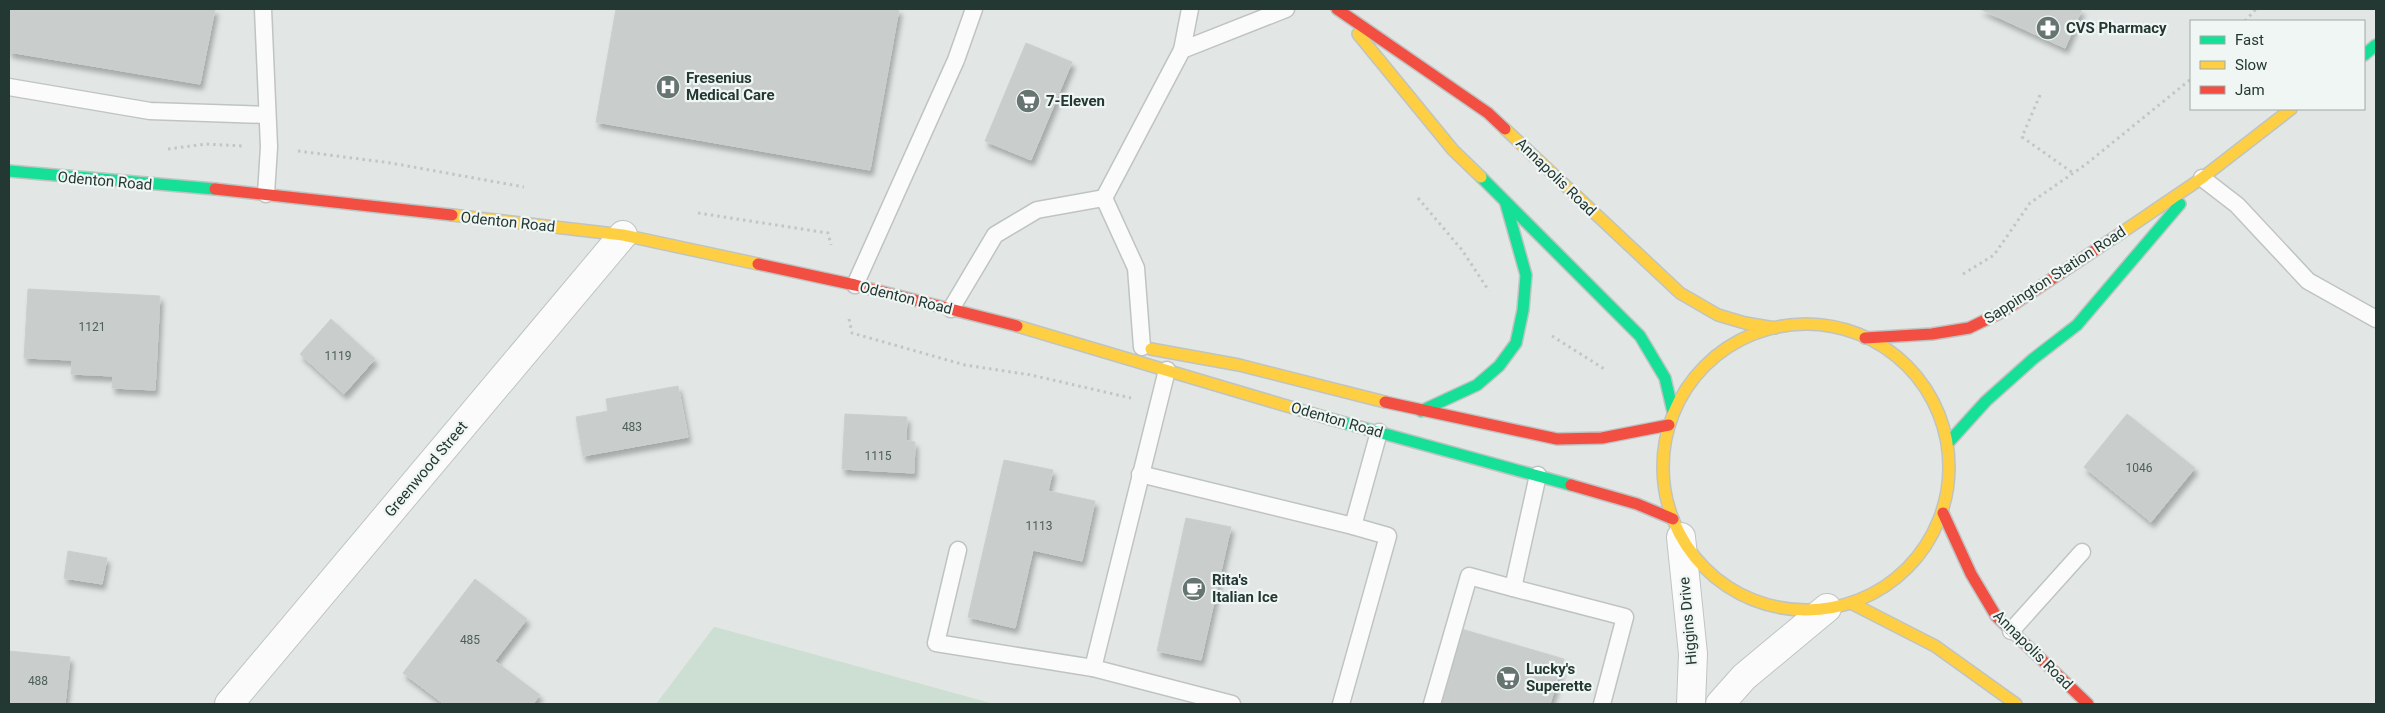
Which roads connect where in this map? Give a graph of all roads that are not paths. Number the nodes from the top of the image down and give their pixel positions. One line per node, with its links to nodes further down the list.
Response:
1 (263, 9): 11 (lane)
2 (974, 9): 18 (lane)
3 (1190, 9): 7 (lane)
4 (1286, 9): 7 (lane)
5 (1337, 9): 16 (main road, Annapolis Road); 22 (main road, Annapolis Road)
6 (2376, 45): 8 (main road)
7 (1182, 50): 15 (lane)
8 (2365, 54)
9 (9, 87): 11 (lane)
10 (2289, 110): 13 (main road, Sappington Station Road)
11 (267, 115): 14 (lane)
12 (9, 172): 14 (main road, Odenton Road)
13 (2202, 178): 20 (lane); 23 (main road, Sappington Station Road); 31 (main road, Sappington Station Road)
14 (266, 194): 17 (main road, Odenton Road)
15 (1104, 198): 19 (lane); 25 (lane)
16 (1506, 203): 27 (main road); 28 (main road, Annapolis Road)
17 (624, 235): 18 (main road, Odenton Road); 43 (street, Greenwood Street)
18 (855, 285): 19 (main road, Odenton Road)
19 (950, 309): 21 (main road, Odenton Road)
20 (2376, 319)
21 (1000, 321): 24 (main road, Odenton Road); 26 (main road, Odenton Road)
22 (1779, 328): 23 (main road); 28 (main road)
23 (1865, 338): 31 (main road)
24 (1113, 342)
25 (1137, 346): 27 (main road, Odenton Road)
26 (1167, 370): 30 (main road, Odenton Road); 32 (lane)
27 (1421, 411): 29 (main road, Odenton Road)
28 (1673, 412): 29 (main road)
29 (1669, 425): 36 (main road)
30 (1379, 432): 33 (main road, Odenton Road); 35 (lane)
31 (1948, 443): 34 (main road)
32 (1140, 474): 35 (lane); 42 (lane)
33 (1538, 476): 36 (main road, Odenton Road); 39 (lane)
34 (1943, 513): 40 (main road); 41 (main road, Annapolis Road)
35 (1352, 526): 45 (lane)
36 (1677, 528): 40 (main road); 48 (street, Higgins Drive)
37 (958, 550): 42 (lane)
38 (2082, 552): 41 (lane)
39 (1513, 588): 46 (lane); 47 (lane)
40 (1839, 605): 49 (street); 50 (main road)
41 (2011, 631): 51 (main road, Annapolis Road)
42 (1093, 668): 44 (lane)
43 (229, 704)
44 (1232, 704)
45 (1341, 704)
46 (1432, 704)
47 (1602, 704)
48 (1691, 704)
49 (1720, 704)
50 (2016, 704)
51 (2088, 704)

